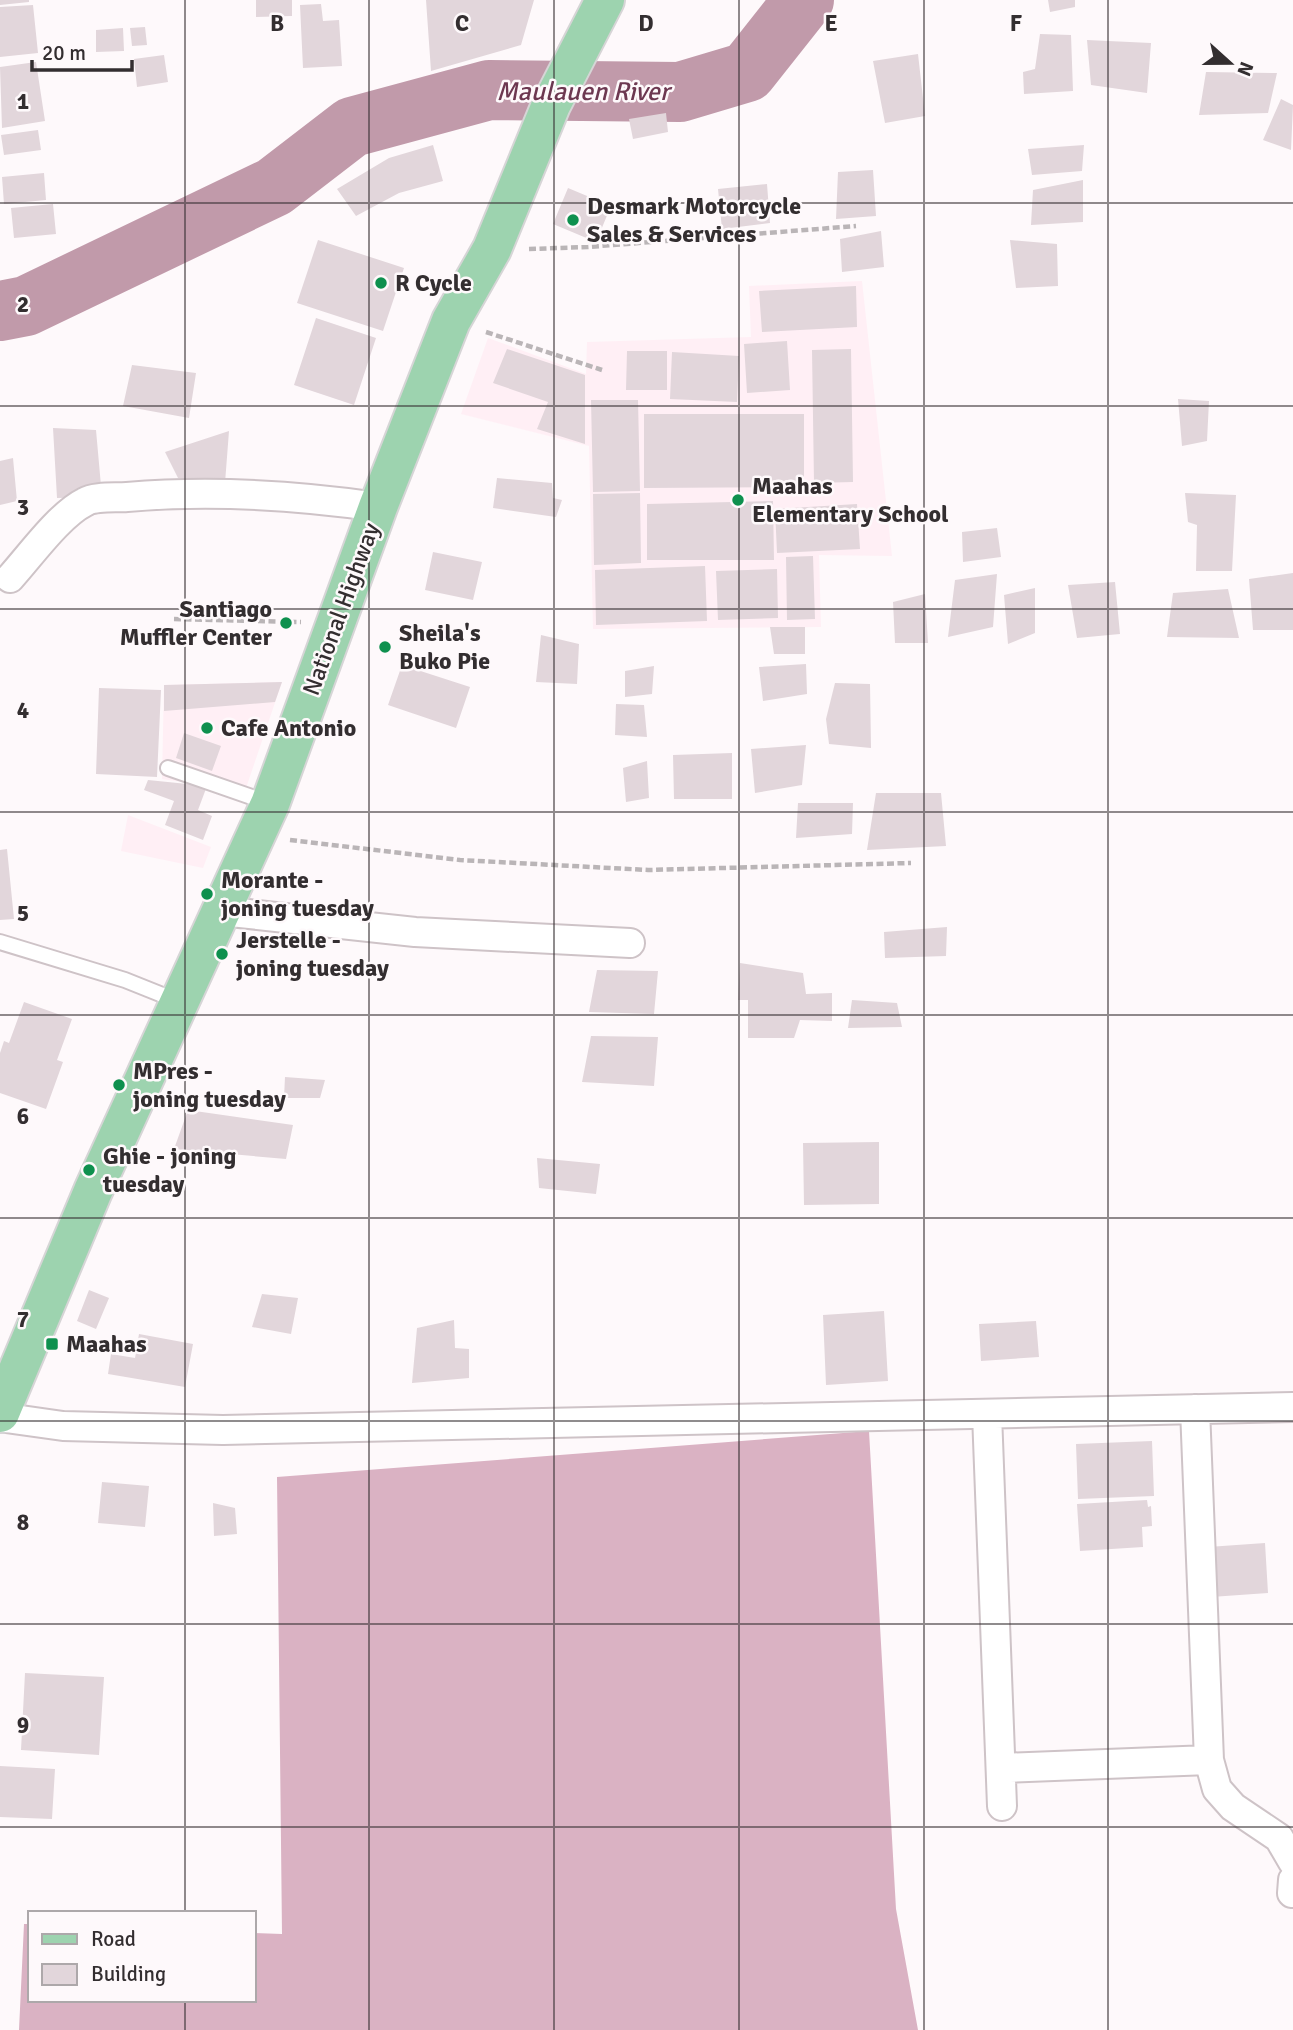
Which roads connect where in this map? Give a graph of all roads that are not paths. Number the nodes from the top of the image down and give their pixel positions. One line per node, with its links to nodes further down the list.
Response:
1 (605, 0): 2 (main road, National Highway)
2 (377, 508): 3 (street); 5 (main road, National Highway)
3 (10, 578)
4 (168, 768): 5 (lane)
5 (262, 820): 6 (main road, National Highway)
6 (221, 911): 8 (street); 9 (main road, National Highway)
7 (0, 942): 9 (lane)
8 (630, 943)
9 (181, 1002): 13 (main road, National Highway)
10 (1293, 1407): 11 (street)
11 (1195, 1409): 12 (street); 14 (street)
12 (987, 1414): 13 (street); 15 (street)
13 (0, 1415)
14 (1209, 1760): 15 (street); 17 (street)
15 (1002, 1768): 16 (street)
16 (1002, 1806)
17 (1293, 1862)

